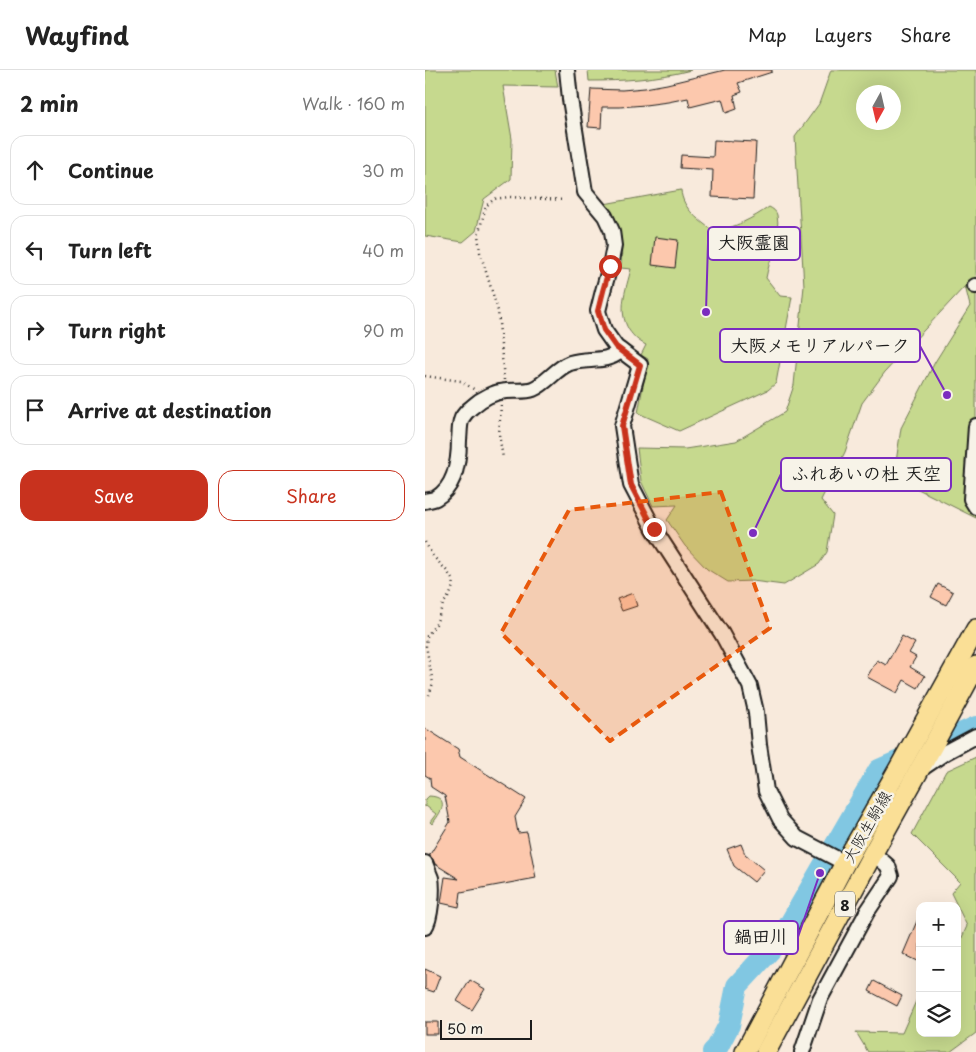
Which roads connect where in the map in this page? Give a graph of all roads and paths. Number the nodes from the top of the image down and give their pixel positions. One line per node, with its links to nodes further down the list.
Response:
1 (567, 70): 3 (street)
2 (564, 200): 5 (path)
3 (621, 351): 5 (street); 18 (street)
4 (425, 376): 6 (path)
5 (505, 391): 6 (street); 8 (path)
6 (481, 400): 9 (street)
7 (976, 426): 10 (street)
8 (503, 458)
9 (425, 501)
10 (976, 507)
11 (425, 542): 14 (path)
12 (976, 629): 16 (main road, 大阪生駒線 / 8)
13 (976, 666): 16 (main road, 大阪生駒線 / 8)
14 (429, 695)
15 (976, 736): 16 (street)
16 (918, 759): 17 (main road, 大阪生駒線 / 8); 18 (main road, 大阪生駒線 / 8)
17 (873, 853): 22 (main road, 大阪生駒線 / 8); 23 (street)
18 (841, 861): 21 (main road, 大阪生駒線 / 8)
19 (425, 863): 20 (street)
20 (425, 927)
21 (745, 1052)
22 (766, 1052)
23 (802, 1052)

